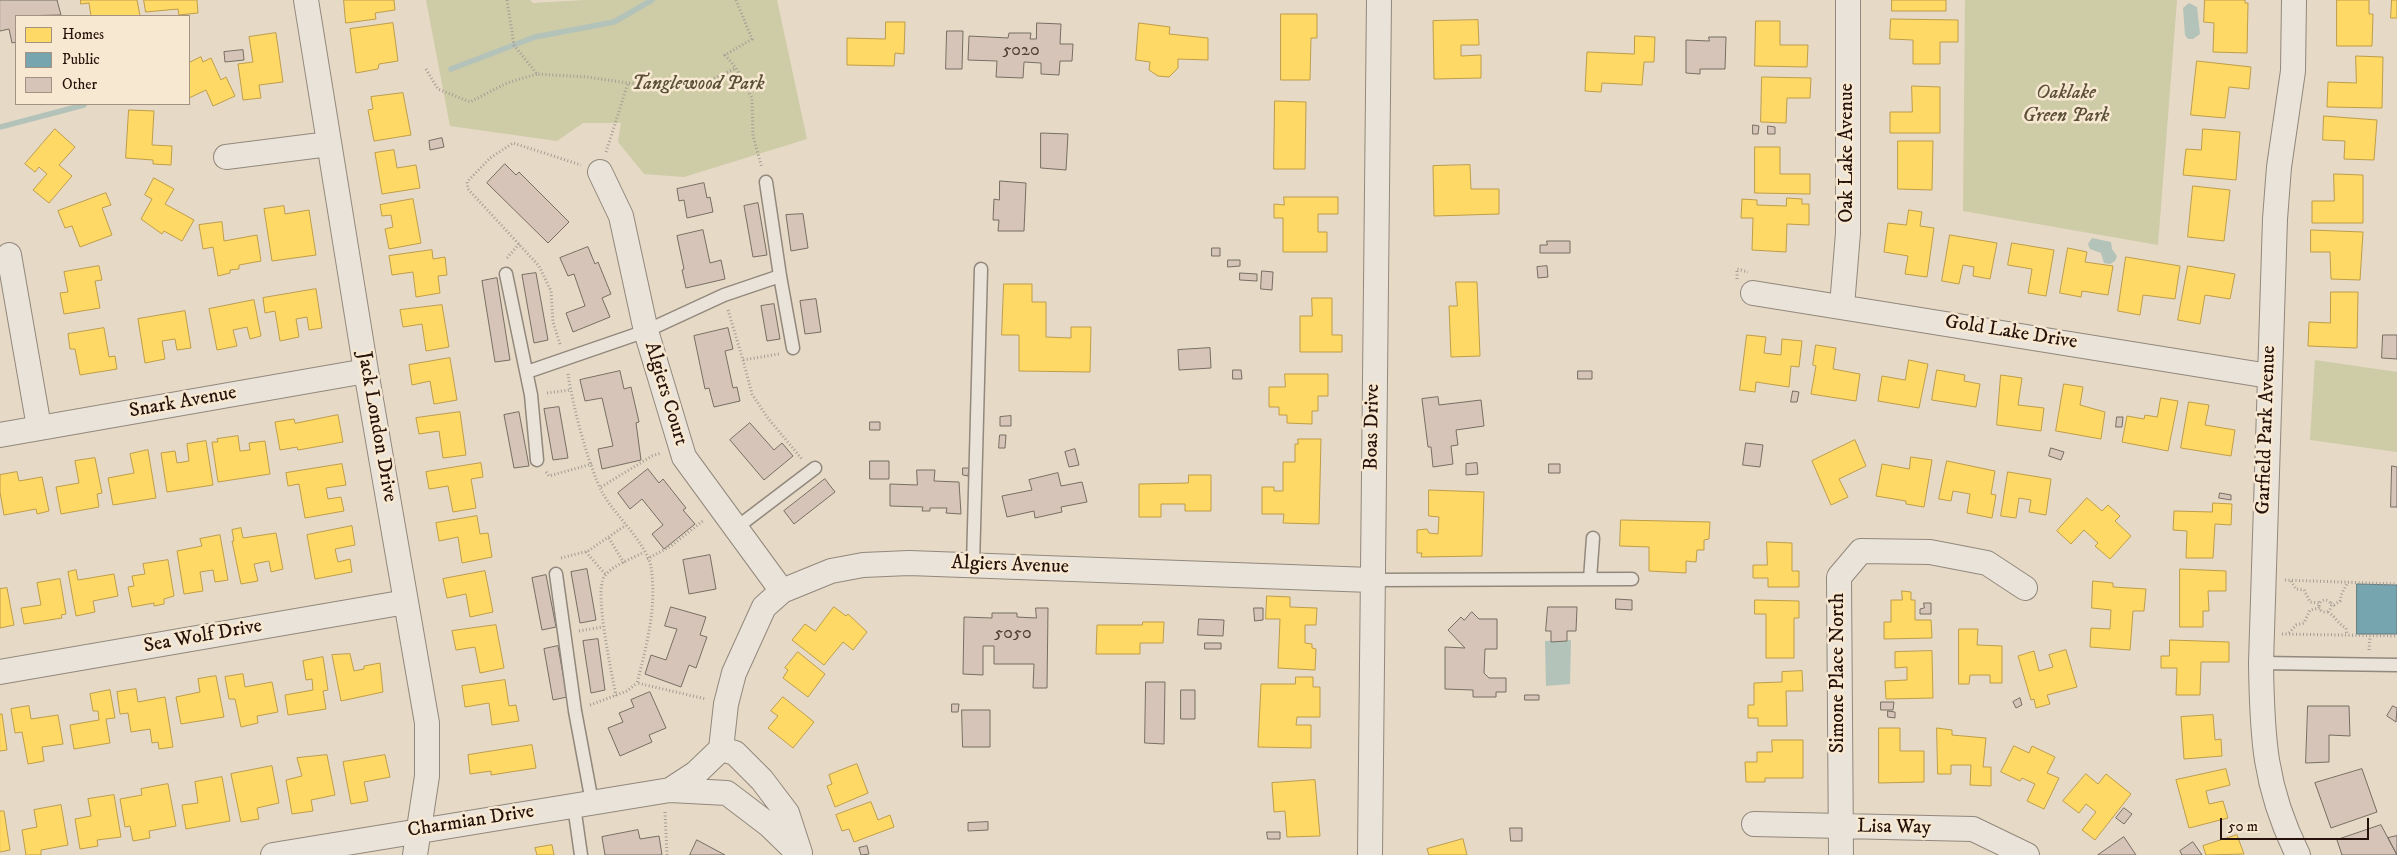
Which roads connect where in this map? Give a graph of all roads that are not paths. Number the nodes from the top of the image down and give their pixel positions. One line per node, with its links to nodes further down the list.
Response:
1 (306, 0): 5 (street, Jack London Drive)
2 (1379, 0): 30 (street, Boas Drive)
3 (1848, 0): 14 (street, Oak Lake Avenue)
4 (2294, 0): 19 (street, Garfield Park Avenue)
5 (328, 144): 6 (street); 17 (street, Jack London Drive)
6 (226, 157)
7 (600, 172): 15 (street, Algiers Court)
8 (766, 182): 12 (lane)
9 (9, 255): 20 (street)
10 (980, 269): 26 (lane)
11 (506, 274): 18 (lane)
12 (780, 276): 15 (lane); 16 (lane)
13 (1753, 293): 14 (street, Gold Lake Drive)
14 (1842, 306): 19 (street, Gold Lake Drive)
15 (646, 330): 18 (lane); 24 (street, Algiers Court)
16 (793, 348)
17 (366, 371): 20 (street, Snark Avenue); 33 (street, Jack London Drive)
18 (527, 372): 22 (lane)
19 (2268, 376): 34 (street, Garfield Park Avenue)
20 (39, 427): 21 (street, Snark Avenue)
21 (0, 435)
22 (537, 460)
23 (813, 470): 24 (lane)
24 (736, 528): 32 (street, Algiers Court)
25 (1593, 538): 28 (lane)
26 (973, 565): 30 (street, Algiers Avenue); 32 (street, Algiers Avenue)
27 (556, 574): 39 (lane)
28 (1590, 579): 29 (lane); 30 (lane)
29 (1632, 579)
30 (1371, 580): 47 (street, Boas Drive)
31 (2025, 588): 41 (street, Simone Place North)
32 (782, 591): 37 (street, Algiers Avenue)
33 (406, 602): 36 (street, Sea Wolf Drive); 42 (street, Jack London Drive)
34 (2261, 663): 35 (lane); 50 (street, Garfield Park Avenue)
35 (2397, 665)
36 (0, 672)
37 (721, 748): 38 (street, Charmian Drive); 46 (street, Charmian Drive)
38 (670, 790): 39 (street, Charmian Drive); 46 (street, Charmian Drive)
39 (583, 804): 42 (street, Charmian Drive); 45 (lane)
40 (1754, 824): 41 (street, Lisa Way)
41 (1839, 826): 48 (street); 49 (street, Lisa Way)
42 (420, 830): 43 (street, Charmian Drive); 44 (street, Jack London Drive)
43 (272, 855)
44 (415, 855)
45 (581, 855)
46 (801, 855)
47 (1370, 855)
48 (1840, 855)
49 (2027, 855)
50 (2298, 855)

